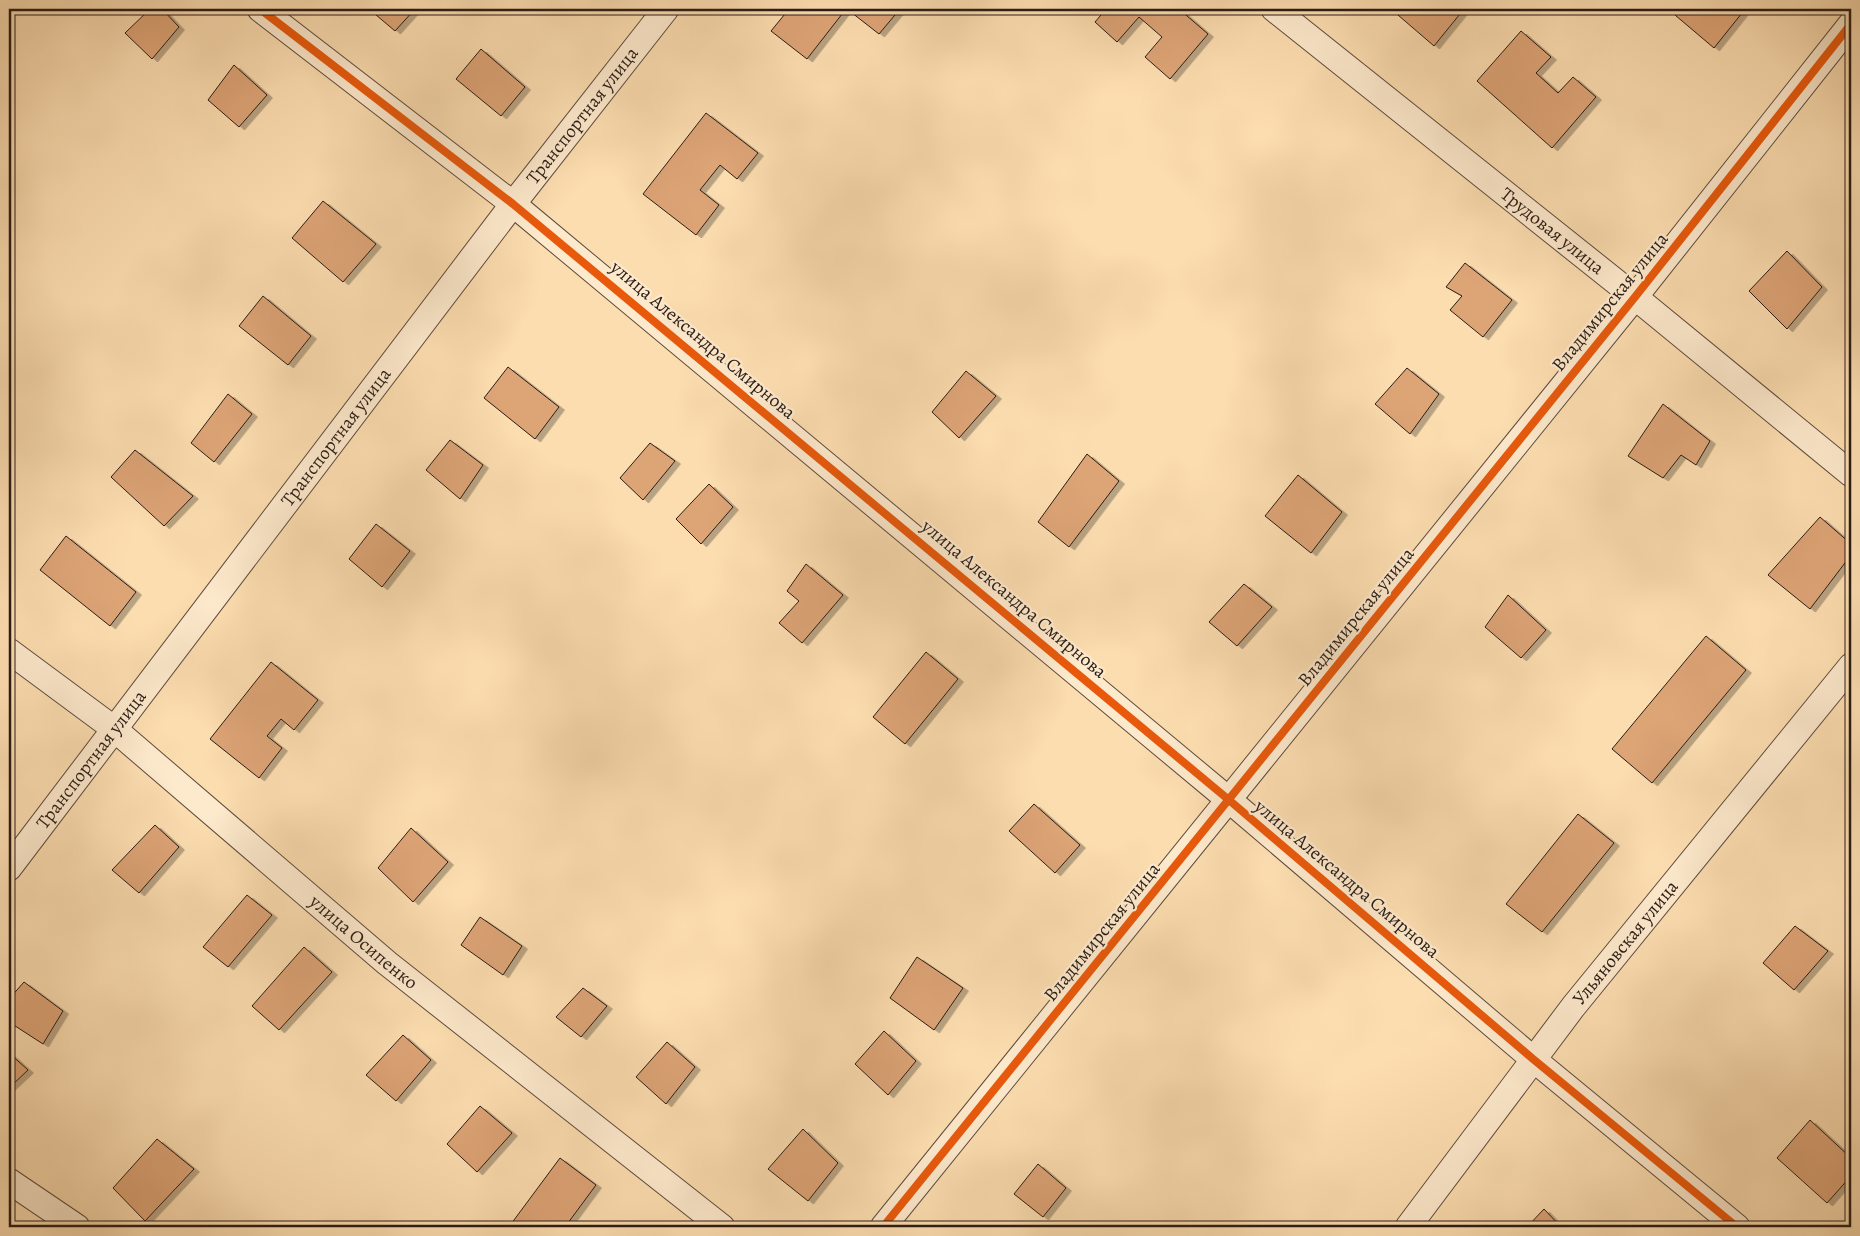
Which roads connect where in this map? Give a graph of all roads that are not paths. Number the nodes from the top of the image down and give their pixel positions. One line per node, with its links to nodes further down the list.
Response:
1 (260, 9): 5 (street, улица Александра Смирнова)
2 (666, 9): 5 (street, Транспортная улица)
3 (1284, 12): 6 (street, Трудовая улица)
4 (1851, 24): 6 (street, Владимирская улица)
5 (513, 204): 10 (street, Транспортная улица); 11 (street, улица Александра Смирнова)
6 (1635, 297): 7 (street, Трудовая улица); 11 (street, Владимирская улица)
7 (1851, 474)
8 (9, 650): 10 (street, улица Осипенко)
9 (1851, 666): 13 (street, Ульяновская улица)
10 (114, 728): 12 (street, Транспортная улица); 16 (street, улица Осипенко)
11 (1230, 800): 13 (street, улица Александра Смирнова); 17 (street, Владимирская улица)
12 (9, 868)
13 (1533, 1059): 18 (street, Ульяновская улица); 19 (street, улица Александра Смирнова)
14 (9, 1181): 15 (street)
15 (77, 1227)
16 (722, 1227)
17 (883, 1227)
18 (1408, 1227)
19 (1737, 1227)

